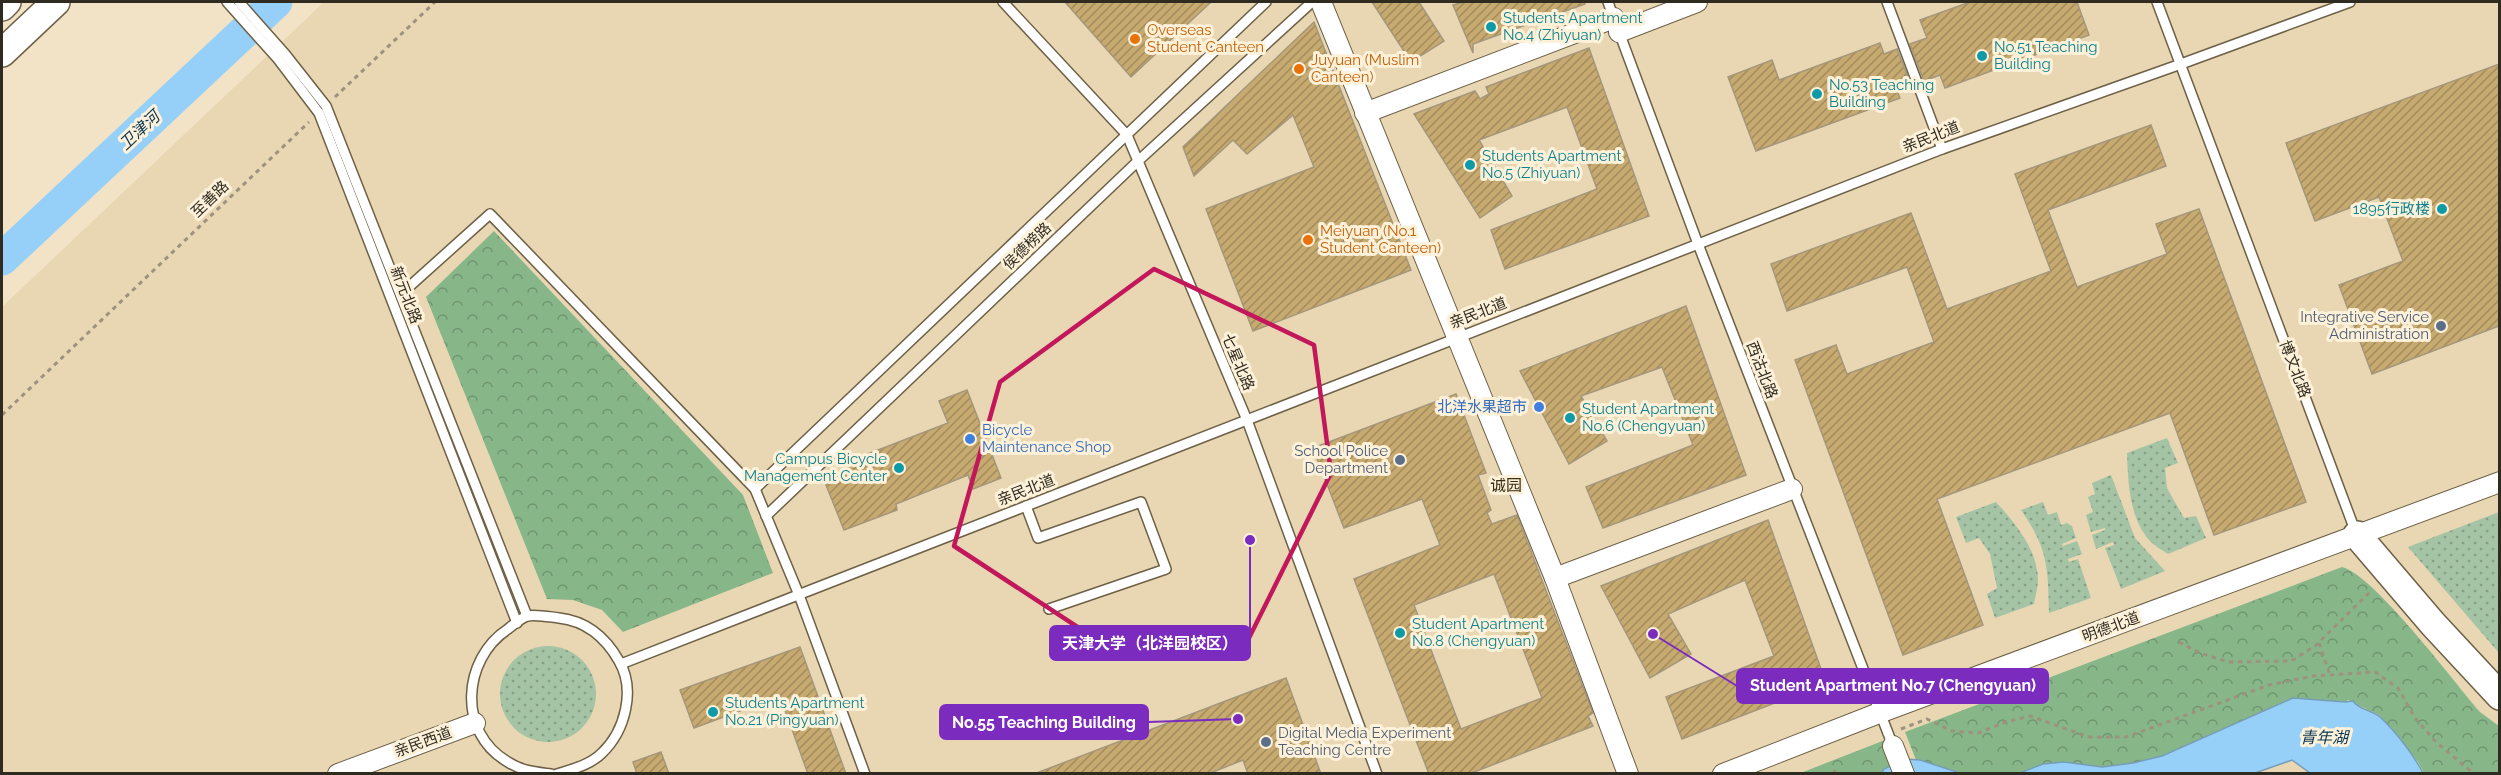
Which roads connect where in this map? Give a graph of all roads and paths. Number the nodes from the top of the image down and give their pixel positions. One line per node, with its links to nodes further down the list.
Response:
1 (7, 2): 14 (street)
2 (56, 2): 16 (street)
3 (227, 2): 17 (lane, 新元北路)
4 (239, 2): 17 (lane, 新元北路)
5 (435, 2): 19 (path, 至善路)
6 (1003, 2): 21 (lane, 七星北路)
7 (1266, 2): 21 (lane, 侯德榜路)
8 (1312, 2): 23 (lane, 侯德榜路)
9 (1321, 2): 20 (street)
10 (1697, 2): 15 (street)
11 (1887, 2): 22 (lane)
12 (2157, 2): 18 (lane, 博文北路)
13 (2350, 2): 18 (lane, 亲民北道)
14 (2, 7)
15 (1614, 17): 20 (street); 24 (lane, 西沽北路)
16 (2, 53)
17 (282, 56): 19 (lane, 新元北路)
18 (2181, 64): 22 (lane, 亲民北道); 34 (lane, 博文北路)
19 (322, 109): 25 (lane, 新元北路); 27 (path, 至善路); 40 (lane, 新元北路)
20 (1365, 113): 26 (street)
21 (1127, 135): 23 (lane, 七星北路); 30 (lane, 侯德榜路)
22 (1942, 148): 24 (lane, 亲民北道)
23 (1138, 161): 28 (lane, 七星北路); 33 (lane, 侯德榜路)
24 (1698, 244): 26 (lane, 亲民北道); 31 (lane, 西沽北路)
25 (401, 294): 30 (lane); 39 (lane, 新元北路)
26 (1459, 337): 28 (lane, 亲民北道); 35 (street)
27 (2, 415)
28 (1246, 420): 32 (lane, 亲民北道); 55 (lane, 七星北路)
29 (2499, 482): 34 (street, 明德北道)
30 (755, 489): 33 (lane)
31 (1792, 489): 35 (street); 46 (lane, 西沽北路)
32 (1026, 506): 37 (lane, 亲民北道); 38 (lane)
33 (766, 516): 37 (lane)
34 (2357, 535): 45 (street, 博文北路); 46 (street, 明德北道)
35 (1556, 578): 56 (street)
36 (2372, 590): 42 (path)
37 (799, 595): 43 (lane, 亲民北道); 54 (lane)
38 (1049, 609)
39 (527, 616): 40 (lane); 43 (lane)
40 (517, 623): 47 (lane)
41 (2179, 642): 42 (path)
42 (2319, 644): 44 (path)
43 (621, 664): 50 (lane)
44 (2330, 675): 48 (path); 60 (path)
45 (2499, 696)
46 (1880, 713): 48 (lane, 西沽北路); 57 (street, 明德北道)
47 (475, 723): 51 (street, 亲民西道); 52 (lane)
48 (1891, 740): 59 (street)
49 (1836, 765): 58 (path)
50 (578, 771): 53 (lane)
51 (338, 774)
52 (551, 774)
53 (557, 774)
54 (865, 774)
55 (1377, 774)
56 (1628, 774)
57 (1723, 774)
58 (1834, 774)
59 (1904, 774)
60 (2474, 774)

